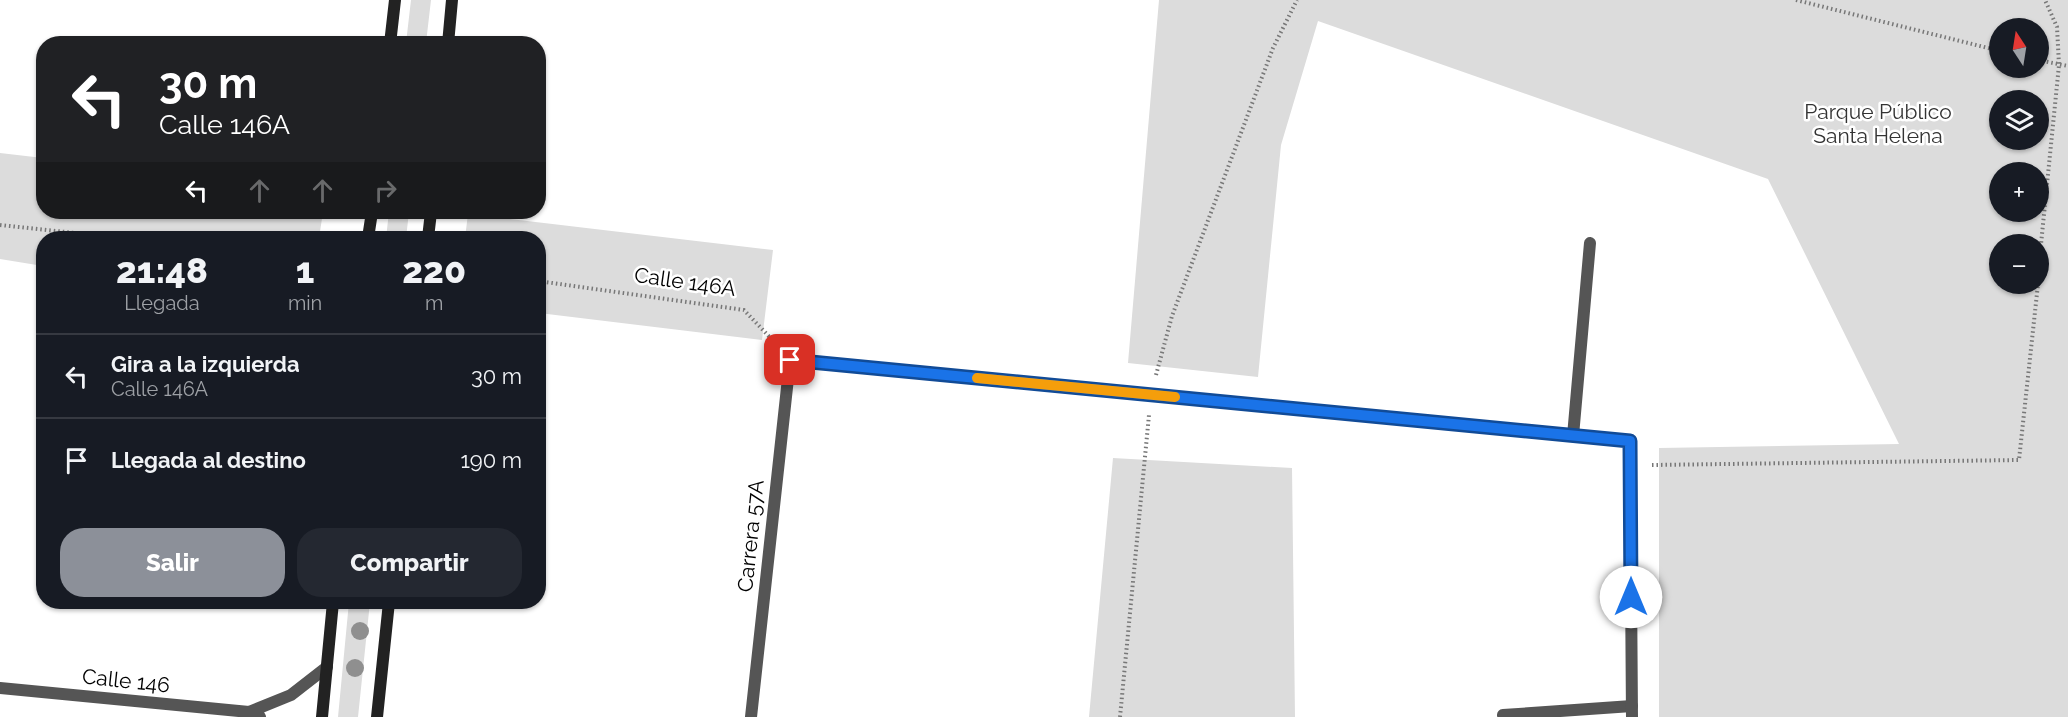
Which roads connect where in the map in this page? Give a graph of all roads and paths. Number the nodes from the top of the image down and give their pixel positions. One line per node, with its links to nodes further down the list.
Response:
1 (395, 0): 6 (main road)
2 (452, 0): 7 (main road)
3 (1297, 0): 19 (path)
4 (1796, 0): 8 (path)
5 (2045, 0): 10 (path)
6 (391, 36)
7 (449, 36)
8 (1989, 48)
9 (2049, 63): 10 (path)
10 (2059, 65): 11 (path); 14 (path)
11 (2068, 66)
12 (0, 225): 13 (path)
13 (56, 231)
14 (2042, 234)
15 (1590, 243): 20 (street)
16 (546, 282): 18 (path, Calle 146A)
17 (2037, 294): 21 (path)
18 (790, 360): 19 (street); 31 (street, Carrera 57A)
19 (1151, 395): 20 (street); 32 (path)
20 (1573, 436): 21 (street)
21 (1630, 465): 26 (street)
22 (332, 609): 24 (main road)
23 (388, 609): 30 (main road)
24 (327, 668): 27 (street, Calle 146); 29 (main road)
25 (0, 688): 27 (street, Calle 146)
26 (1632, 712): 28 (street)
27 (254, 715)
28 (1503, 715)
29 (322, 717)
30 (377, 717)
31 (751, 717)
32 (1120, 717)

